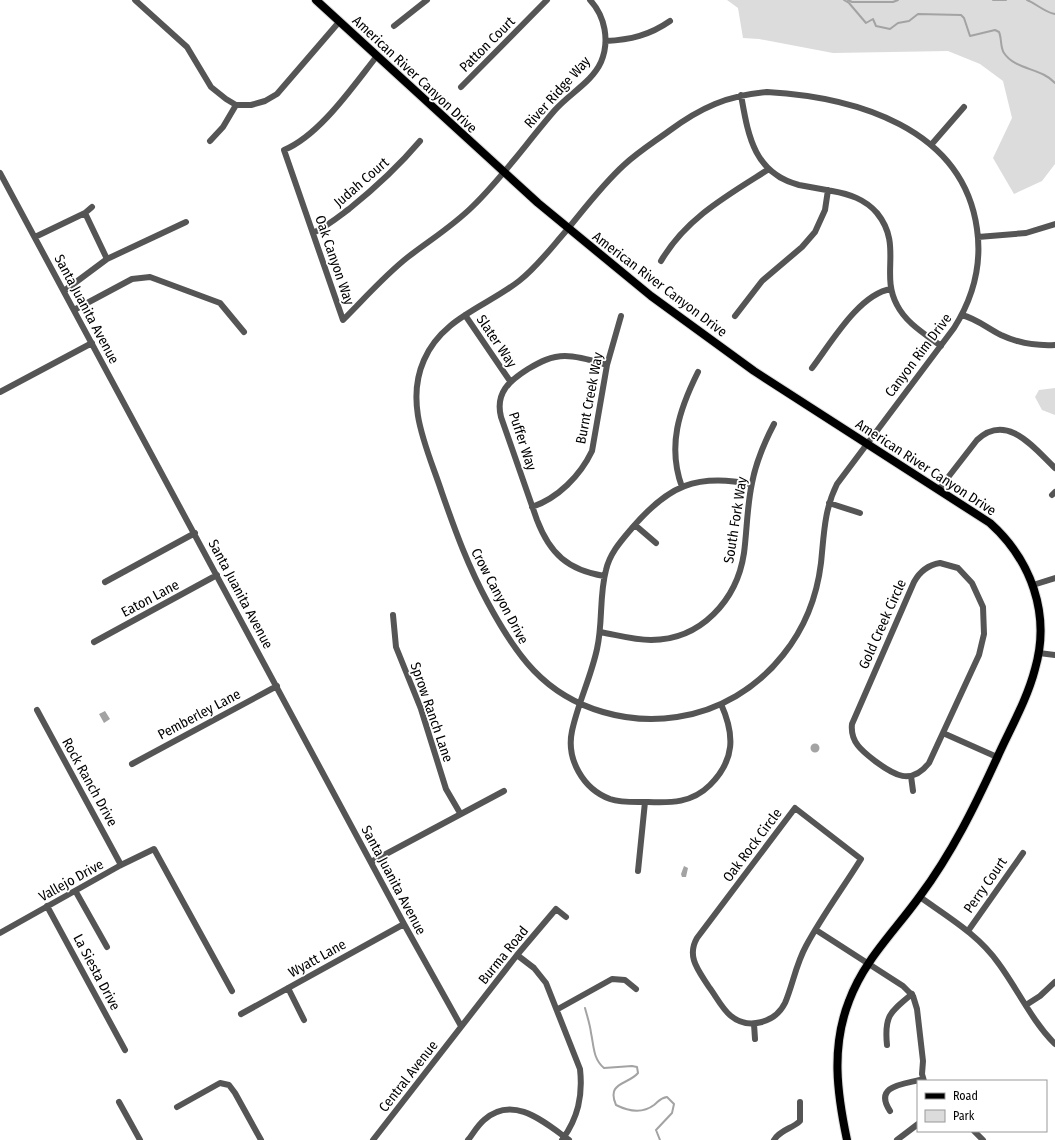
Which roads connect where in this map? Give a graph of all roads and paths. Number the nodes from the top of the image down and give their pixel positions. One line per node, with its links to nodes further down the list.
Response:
1 (135, 0): 13 (street)
2 (316, 0): 7 (main road, American River Canyon Drive)
3 (427, 0): 8 (street)
4 (547, 0): 11 (street, Patton Court)
5 (590, 0): 9 (street, River Ridge Way)
6 (670, 21): 9 (street)
7 (339, 22): 10 (main road, American River Canyon Drive); 13 (street)
8 (394, 26)
9 (606, 41): 19 (street, River Ridge Way)
10 (377, 56): 19 (main road, American River Canyon Drive); 27 (street, Oak Canyon Way)
11 (461, 87)
12 (740, 95): 17 (street, Canyon Rim Drive); 18 (street); 26 (street, Canyon Rim Drive)
13 (236, 105): 15 (street)
14 (964, 107): 17 (street)
15 (210, 141)
16 (420, 141): 27 (street, Judah Court)
17 (930, 145): 29 (street, Canyon Rim Drive)
18 (769, 168): 21 (street); 31 (street)
19 (503, 171): 26 (main road, American River Canyon Drive); 27 (street, Oak Canyon Way)
20 (0, 173): 28 (street, Santa Juanita Avenue)
21 (828, 190): 32 (street); 38 (street)
22 (92, 207): 23 (street)
23 (85, 213): 28 (street); 30 (street)
24 (186, 222): 30 (street)
25 (1055, 224): 29 (street)
26 (568, 229): 35 (street, Crow Canyon Drive); 49 (main road, American River Canyon Drive)
27 (313, 233)
28 (35, 237): 33 (street, Santa Juanita Avenue)
29 (978, 237): 36 (street, Canyon Rim Drive)
30 (107, 260): 33 (street)
31 (661, 261)
32 (891, 289): 42 (street); 44 (street)
33 (64, 291): 34 (street, Santa Juanita Avenue)
34 (74, 310): 39 (street); 40 (street, Santa Juanita Avenue)
35 (465, 314): 46 (street, Slater Way); 71 (street, Crow Canyon Drive)
36 (962, 314): 41 (street); 42 (street, Canyon Rim Drive)
37 (621, 316): 43 (street, Burnt Creek Way)
38 (735, 316)
39 (244, 332)
40 (92, 343): 47 (street); 58 (street, Santa Juanita Avenue)
41 (1055, 345)
42 (941, 346): 49 (street, Canyon Rim Drive)
43 (607, 365): 46 (street, Puffer Way); 55 (street, Burnt Creek Way)
44 (812, 368)
45 (698, 372): 52 (street)
46 (510, 381): 55 (street, Puffer Way)
47 (0, 392)
48 (774, 424): 51 (street, South Fork Way)
49 (866, 443): 53 (main road, American River Canyon Drive); 54 (street, Crow Canyon Drive)
50 (1055, 468): 53 (street)
51 (751, 484): 52 (street); 66 (street, South Fork Way)
52 (682, 487): 57 (street)
53 (939, 489): 64 (main road, American River Canyon Drive)
54 (829, 503): 56 (street); 72 (street, Crow Canyon Drive)
55 (532, 507): 61 (street, Puffer Way)
56 (860, 513)
57 (635, 525): 59 (street); 61 (street)
58 (195, 533): 60 (street, Santa Juanita Avenue); 63 (street)
59 (656, 543)
60 (217, 575): 67 (street, Eaton Lane); 70 (street, Santa Juanita Avenue)
61 (604, 576): 66 (street)
62 (1055, 578): 64 (street)
63 (105, 582)
64 (1033, 585): 68 (main road, American River Canyon Drive)
65 (393, 615): 81 (street, Sprow Ranch Lane)
66 (600, 632): 71 (street)
67 (94, 642)
68 (1039, 653): 69 (street); 75 (main road, American River Canyon Drive)
69 (1055, 656)
70 (277, 686): 76 (street, Pemberley Lane); 83 (street, Santa Juanita Avenue)
71 (580, 704): 72 (street, Crow Canyon Drive); 80 (street)
72 (721, 704): 80 (street)
73 (37, 710): 84 (street, Rock Ranch Drive)
74 (943, 733): 75 (street); 77 (street, Gold Creek Circle); 77 (street, Gold Creek Circle)
75 (997, 758): 87 (main road, American River Canyon Drive)
76 (132, 764)
77 (910, 776): 79 (street)
78 (504, 790): 81 (street)
79 (913, 791)
80 (645, 802): 85 (street)
81 (460, 813): 83 (street)
82 (1023, 853): 92 (street, Perry Court)
83 (371, 862): 90 (street, Santa Juanita Avenue)
84 (121, 865): 86 (street, Vallejo Drive); 100 (street, Vallejo Drive)
85 (638, 871)
86 (76, 892): 88 (street, Vallejo Drive); 94 (street)
87 (920, 896): 92 (street); 96 (main road, American River Canyon Drive)
88 (47, 906): 93 (street, Vallejo Drive); 111 (street, La Siesta Drive)
89 (566, 917): 95 (street, Burma Road)
90 (404, 924): 98 (street, Wyatt Lane); 107 (street, Santa Juanita Avenue)
91 (816, 930): 96 (street); 106 (street, Oak Rock Circle); 106 (street, Oak Rock Circle)
92 (968, 931): 102 (street)
93 (0, 933)
94 (107, 947)
95 (516, 954): 103 (street); 107 (street, Burma Road)
96 (867, 963): 101 (street); 126 (main road, American River Canyon Drive)
97 (1055, 982): 102 (street)
98 (288, 988): 104 (street, Wyatt Lane); 105 (street)
99 (636, 989): 103 (street)
100 (232, 991)
101 (912, 994): 110 (street); 112 (street)
102 (1026, 1005): 109 (street)
103 (558, 1009): 120 (street)
104 (241, 1014)
105 (304, 1020)
106 (754, 1024): 108 (street)
107 (461, 1026): 123 (street, Central Avenue)
108 (755, 1039)
109 (1055, 1044)
110 (887, 1045)
111 (125, 1050)
112 (924, 1080)
113 (917, 1081): 117 (street)
114 (119, 1102): 121 (street)
115 (800, 1102): 125 (street)
116 (177, 1107): 122 (street)
117 (890, 1111)
118 (917, 1125): 127 (street)
119 (975, 1132): 128 (street)
120 (565, 1139): 124 (street)
121 (140, 1140)
122 (261, 1140)
123 (373, 1140)
124 (468, 1140)
125 (774, 1140)
126 (847, 1140)
127 (898, 1140)
128 (983, 1140)

